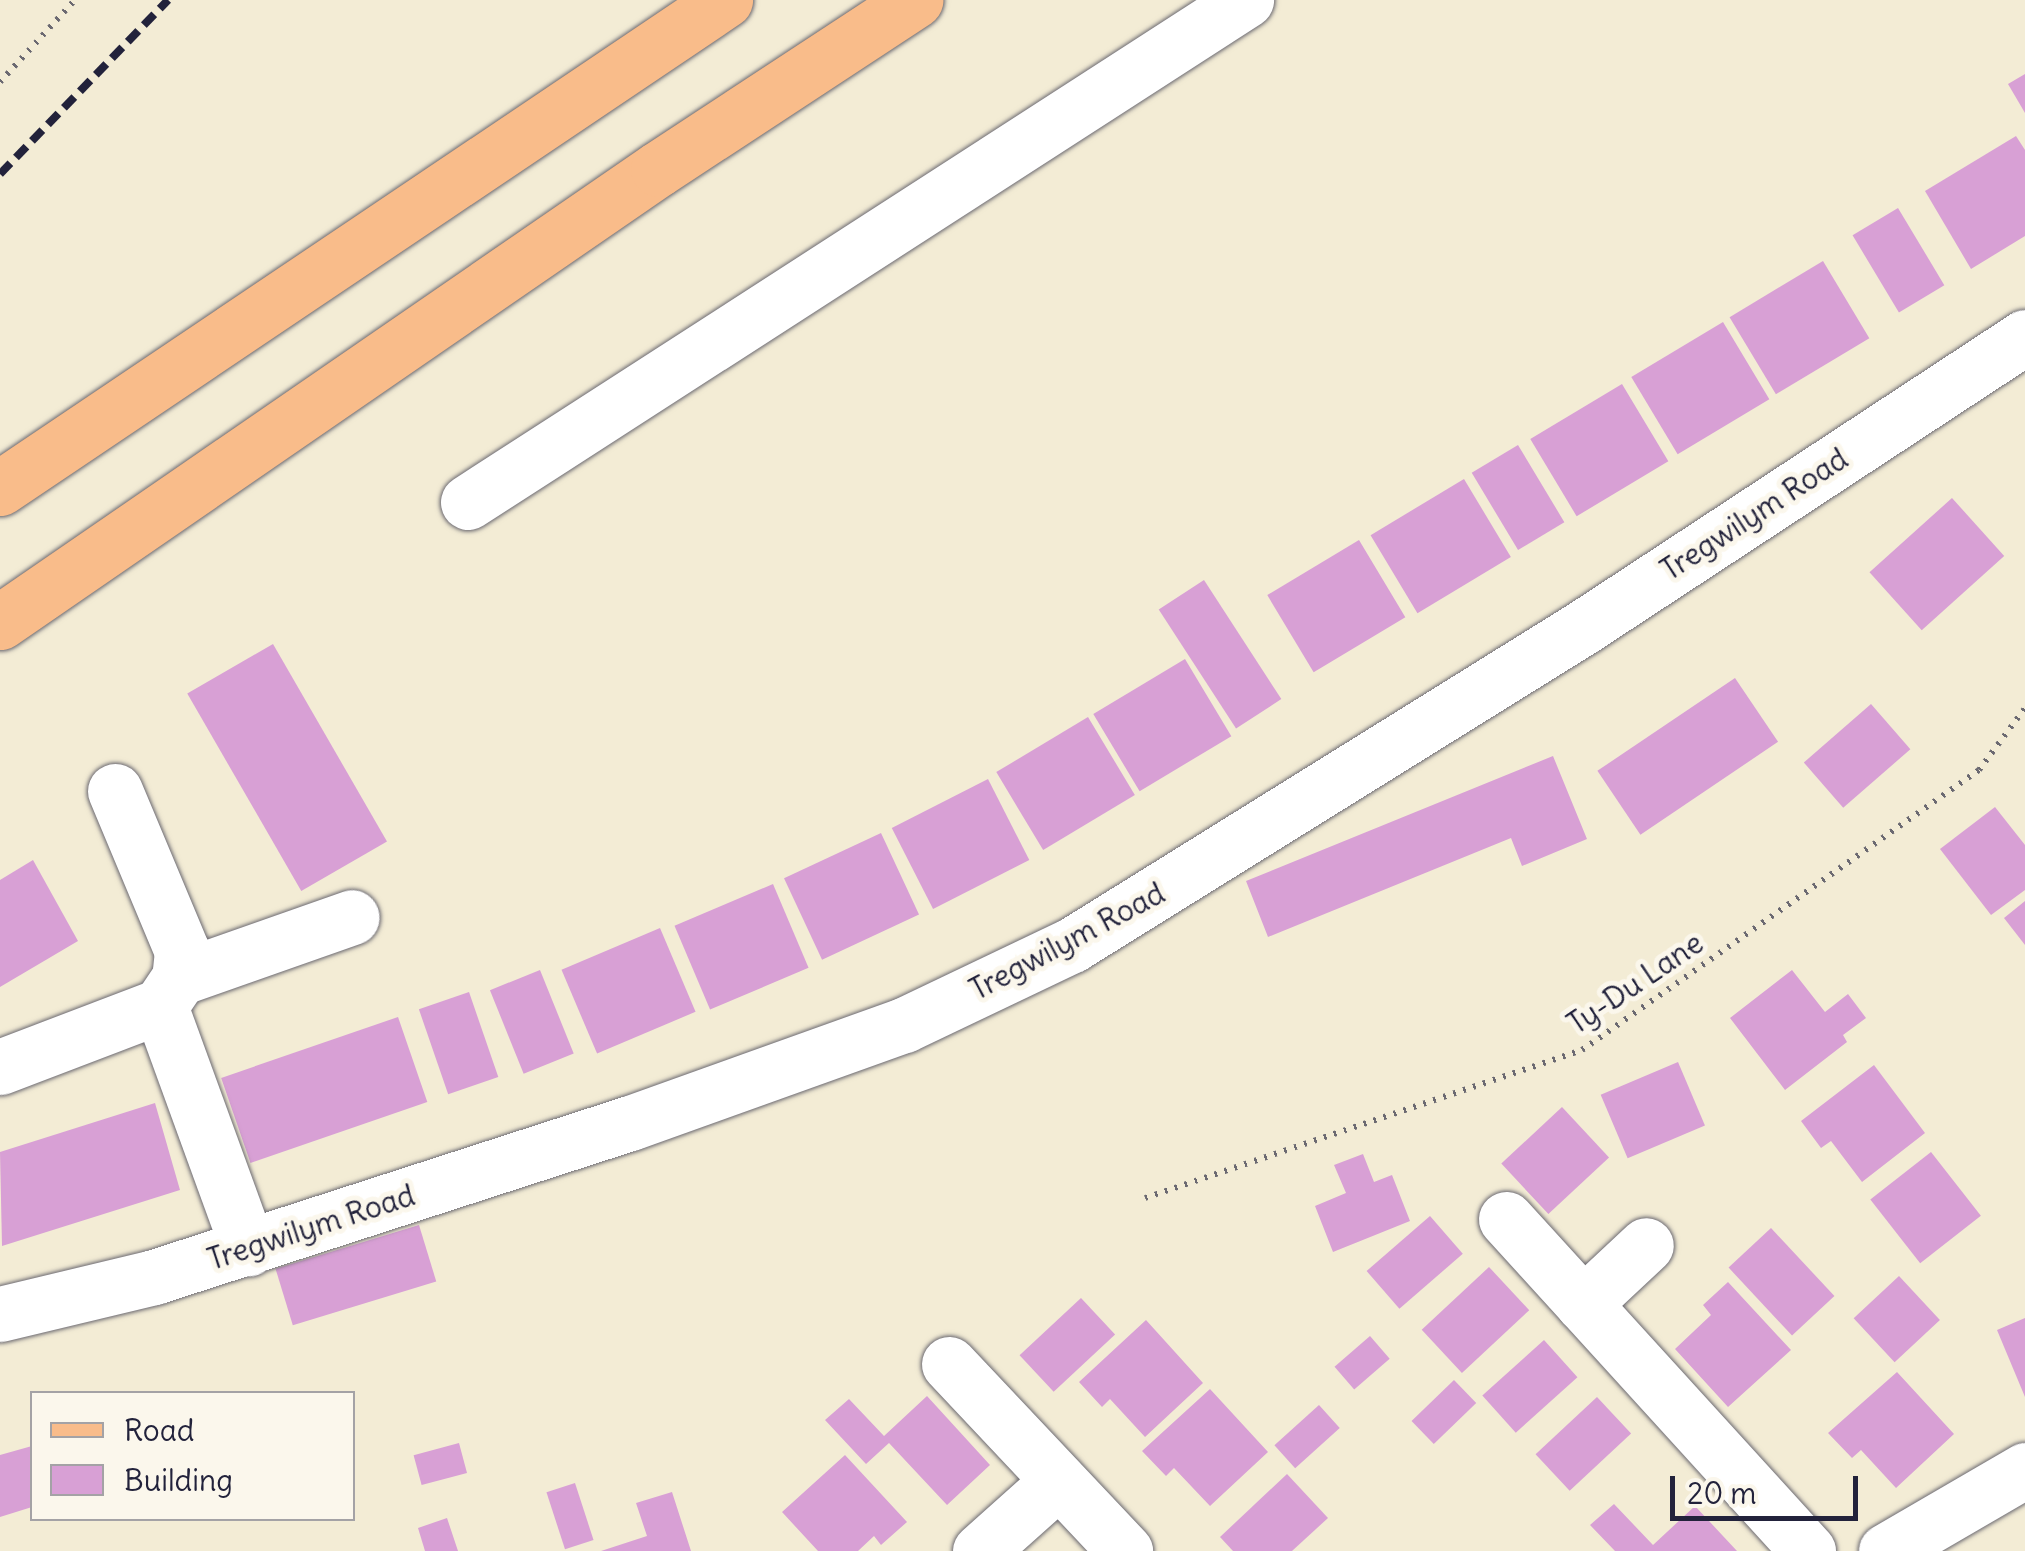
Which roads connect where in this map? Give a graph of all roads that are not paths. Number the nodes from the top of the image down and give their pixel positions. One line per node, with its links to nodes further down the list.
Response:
1 (725, 0): 7 (main road)
2 (916, 0): 5 (main road)
3 (928, 0): 5 (main road)
4 (1246, 0): 8 (street)
5 (746, 115): 9 (main road)
6 (2025, 337): 16 (street, Tregwilym Road)
7 (0, 488)
8 (468, 502)
9 (0, 622)
10 (115, 791): 12 (street)
11 (352, 917): 12 (street)
12 (170, 992): 13 (street); 16 (street)
13 (0, 1067)
14 (1506, 1219): 17 (street)
15 (1646, 1245): 17 (street)
16 (248, 1248): 18 (street, Tregwilym Road)
17 (1583, 1304): 24 (street)
18 (0, 1314)
19 (949, 1364): 21 (street)
20 (2025, 1470): 25 (street)
21 (1056, 1483): 22 (street); 23 (street)
22 (980, 1551)
23 (1125, 1551)
24 (1808, 1551)
25 (1886, 1551)

